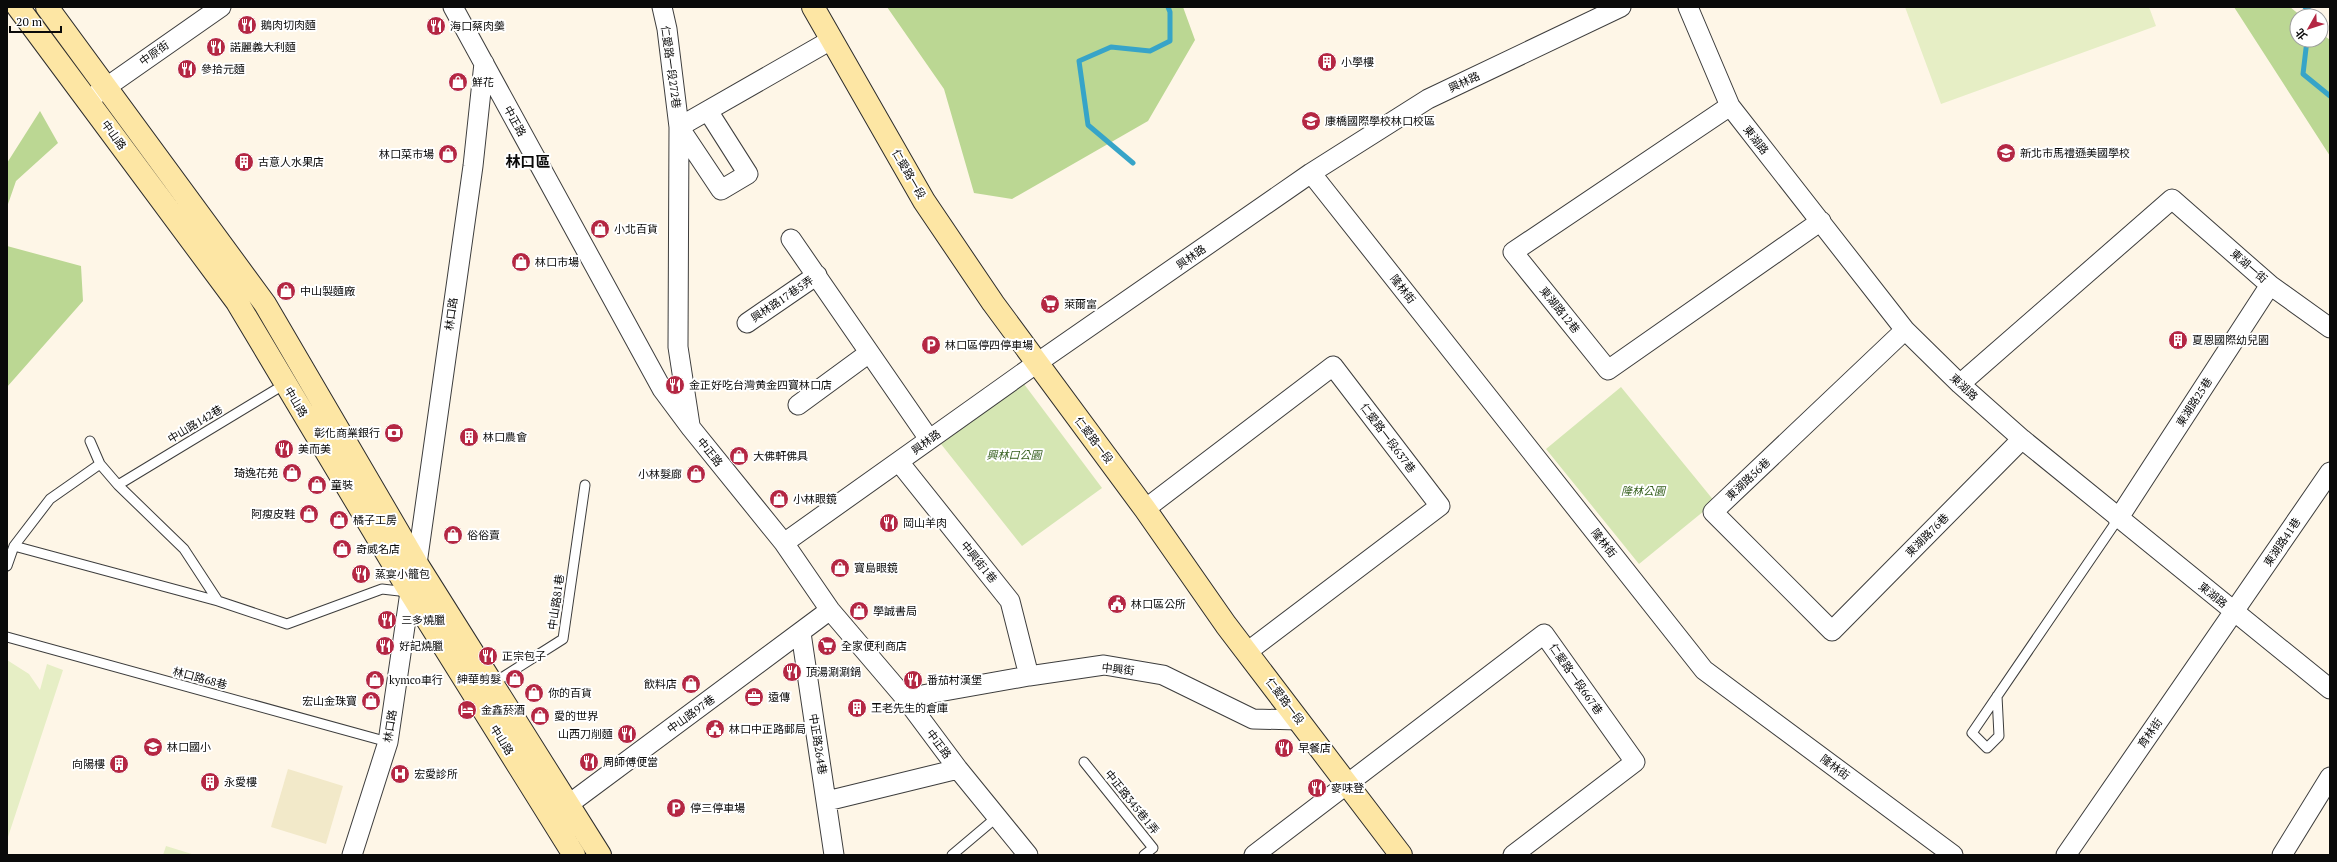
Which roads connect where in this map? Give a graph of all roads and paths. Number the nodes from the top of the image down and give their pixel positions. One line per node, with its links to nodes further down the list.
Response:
1 (18, 7): 12 (main road, 中山路)
2 (47, 7): 11 (main road, 中山路)
3 (221, 7): 11 (street, 中原街)
4 (453, 7): 10 (street, 中正路)
5 (662, 7): 15 (street, 仁愛路一段272巷)
6 (813, 7): 9 (main road, 仁愛路一段)
7 (1621, 7): 16 (street, 興林路)
8 (1688, 7): 13 (street, 東湖路)
9 (830, 40): 14 (street); 25 (main road, 仁愛路一段)
10 (484, 63): 29 (street, 中正路); 42 (street, 林口路)
11 (106, 86): 12 (street, 中原街); 42 (main road, 中山路)
12 (88, 100): 26 (main road, 中山路)
13 (1730, 106): 17 (street, 東湖路); 17 (street, 東湖路12巷)
14 (708, 111): 15 (street); 15 (street)
15 (679, 127): 29 (street, 仁愛路一段272巷)
16 (1311, 174): 25 (street, 興林路); 77 (street, 隆林街)
17 (1820, 221): 23 (street, 東湖路)
18 (791, 239): 19 (street)
19 (817, 275): 21 (street, 興林路17巷5弄); 24 (street)
20 (2270, 285): 22 (street, 東湖一街); 27 (street, 東湖一街); 39 (street, 東湖路25巷)
21 (747, 324)
22 (2330, 328)
23 (1906, 330): 27 (street, 東湖路); 48 (street, 東湖路56巷)
24 (869, 353): 28 (street); 30 (street)
25 (1037, 363): 30 (street, 興林路); 38 (main road, 仁愛路一段)
26 (285, 384): 36 (lane, 中山路142巷); 44 (main road, 中山路)
27 (1960, 384): 31 (street, 東湖路)
28 (798, 405)
29 (691, 428): 40 (street, 中正路)
30 (929, 439): 33 (street, 興林路)
31 (2022, 439): 39 (street, 東湖路); 48 (street, 東湖路76巷)
32 (90, 441): 34 (lane)
33 (899, 462): 40 (street, 興林路); 52 (street, 中興街1巷)
34 (100, 464): 36 (lane); 41 (lane)
35 (2330, 472): 47 (street, 東湖路41巷)
36 (118, 485): 45 (lane)
37 (585, 485): 53 (lane, 中山路81巷)
38 (1145, 509): 51 (main road, 仁愛路一段); 51 (street, 仁愛路一段637巷)
39 (2118, 519): 47 (street, 東湖路); 55 (lane)
40 (784, 543): 46 (street, 中正路)
41 (14, 546): 43 (lane); 45 (lane)
42 (416, 564): 53 (main road, 中山路)
43 (7, 566)
44 (410, 592): 45 (lane); 58 (street, 林口路); 66 (main road, 中山路)
45 (218, 600)
46 (830, 610): 49 (street, 中山路97巷); 56 (street, 中正路)
47 (2234, 611): 54 (street, 東湖路); 78 (street, 育林街)
48 (1832, 631)
49 (801, 633): 63 (street, 中正路264巷); 64 (street, 中山路97巷)
50 (7, 637): 58 (lane, 林口路68巷)
51 (1247, 652): 57 (main road, 仁愛路一段)
52 (1029, 676): 56 (street, 中興街); 57 (street, 中興街)
53 (492, 684): 64 (main road, 中山路)
54 (2330, 689)
55 (1997, 696): 55 (lane)
56 (905, 698): 60 (street, 中正路)
57 (1299, 720): 62 (main road, 仁愛路一段)
58 (388, 742): 67 (street, 林口路)
59 (1084, 762): 73 (lane, 中正路345巷1弄)
60 (958, 769): 63 (street); 65 (street, 中正路)
61 (2330, 777): 79 (street)
62 (1346, 784): 74 (street); 75 (main road, 仁愛路一段); 76 (street, 仁愛路一段667巷)
63 (827, 801): 70 (street, 中正路264巷)
64 (568, 805): 66 (street, 中山路97巷); 69 (main road, 中山路)
65 (997, 817): 71 (lane); 72 (street, 中正路)
66 (551, 818): 68 (main road, 中山路)
67 (352, 855)
68 (574, 855)
69 (600, 855)
70 (834, 855)
71 (952, 855)
72 (1028, 855)
73 (1144, 855)
74 (1254, 855)
75 (1401, 855)
76 (1513, 855)
77 (1953, 855)
78 (2066, 855)
79 (2282, 855)

